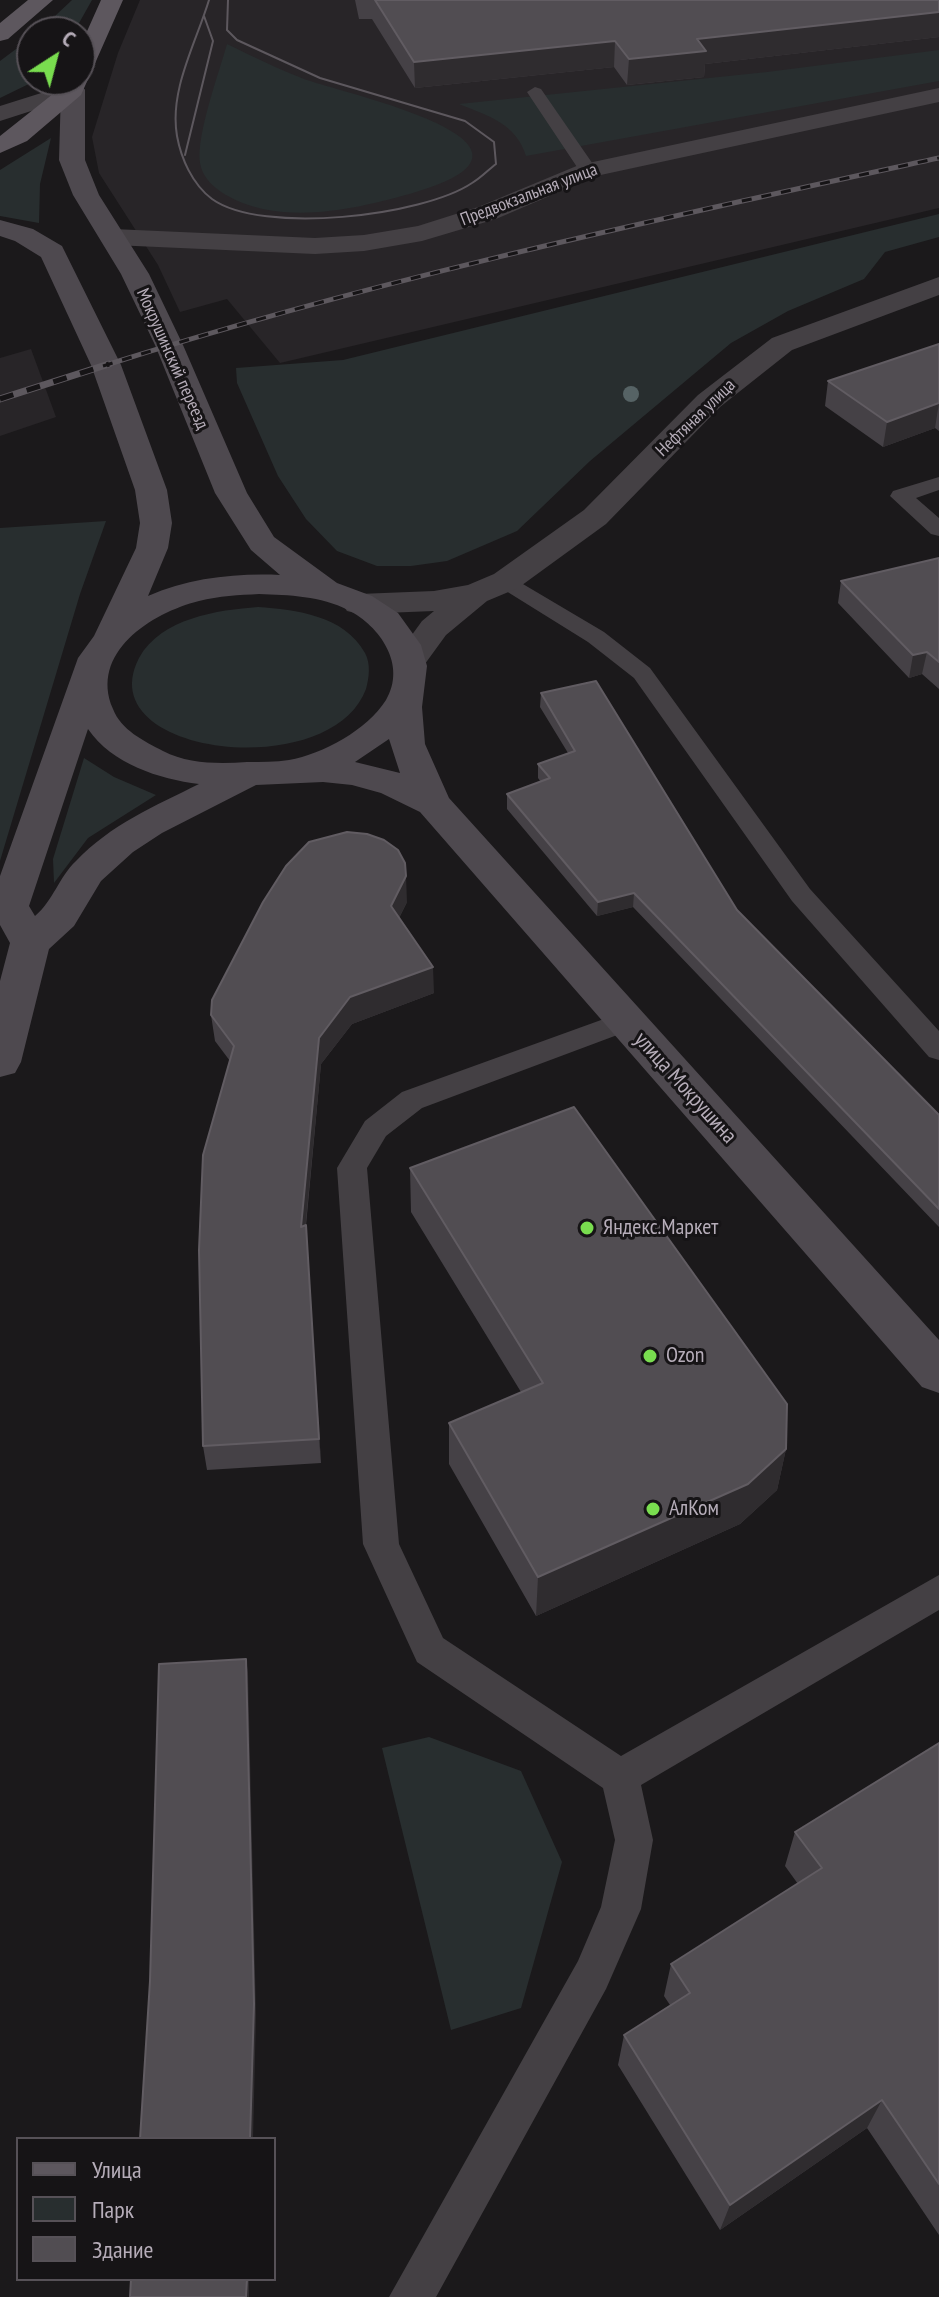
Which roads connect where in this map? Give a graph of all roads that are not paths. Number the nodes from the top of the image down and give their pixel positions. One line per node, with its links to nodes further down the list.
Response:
1 (42, 0): 3 (main road)
2 (112, 0): 4 (main road)
3 (0, 34)
4 (96, 37)
5 (535, 92): 12 (lane)
6 (939, 95): 12 (street, Предвокзальная улица)
7 (43, 96): 10 (street)
8 (62, 96): 11 (main road)
9 (76, 96): 14 (main road, Мокрушинский переезд)
10 (0, 114)
11 (0, 146)
12 (588, 170): 14 (street, Предвокзальная улица)
13 (0, 228): 20 (main road)
14 (113, 237): 19 (main road, Мокрушинский переезд)
15 (939, 285): 18 (street, Нефтяная улица)
16 (939, 483): 17 (lane)
17 (939, 529)
18 (492, 587): 19 (street, Нефтяная улица); 21 (street, Нефтяная улица); 29 (lane)
19 (346, 599): 20 (main road); 21 (main road)
20 (107, 640): 22 (main road)
21 (410, 661): 23 (main road)
22 (89, 677): 25 (main road); 27 (main road)
23 (404, 701): 24 (main road); 26 (main road)
24 (293, 771): 25 (main road); 26 (main road)
25 (245, 776): 27 (main road)
26 (433, 803): 28 (main road, улица Мокрушина)
27 (30, 943): 30 (main road)
28 (626, 1021): 31 (main road, улица Мокрушина); 33 (lane)
29 (939, 1050)
30 (0, 1062)
31 (939, 1373)
32 (939, 1591): 33 (lane)
33 (620, 1777): 34 (lane)
34 (411, 2297)

